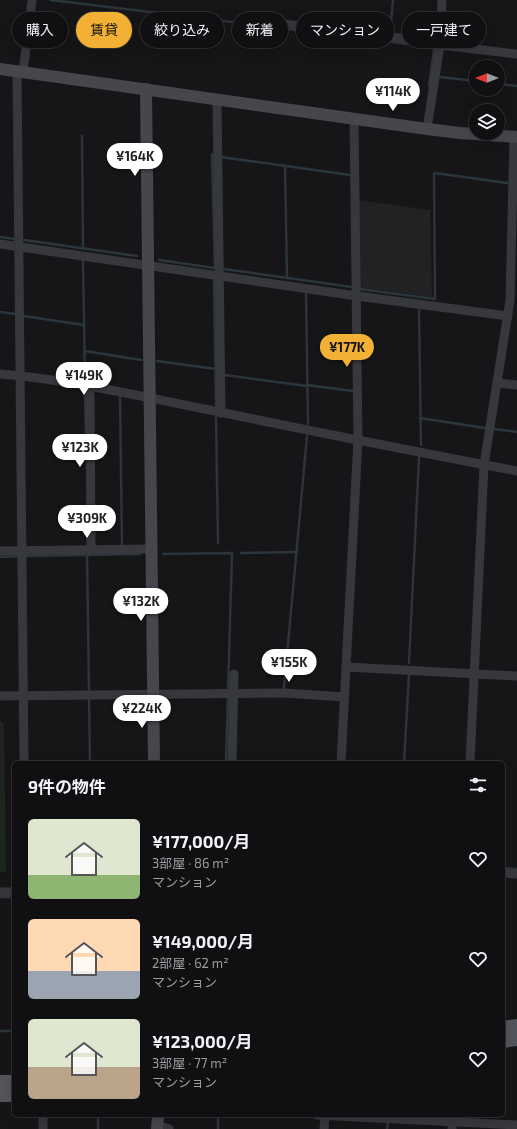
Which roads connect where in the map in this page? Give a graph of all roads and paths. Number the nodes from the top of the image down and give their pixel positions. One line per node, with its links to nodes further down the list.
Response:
1 (32, 0): 10 (street)
2 (442, 0): 3 (street)
3 (441, 12)
4 (288, 25): 5 (street)
5 (402, 39)
6 (439, 48): 14 (street)
7 (471, 48): 8 (street)
8 (517, 54)
9 (0, 69): 10 (street)
10 (20, 72): 11 (street); 18 (street)
11 (146, 89): 12 (street); 19 (street)
12 (217, 100): 13 (street); 20 (street)
13 (354, 118): 14 (street); 21 (street)
14 (427, 129): 15 (street)
15 (515, 137): 16 (street)
16 (515, 186): 22 (street)
17 (0, 244): 18 (street)
18 (20, 247): 19 (street); 25 (street)
19 (148, 265): 20 (street); 29 (street)
20 (219, 275): 21 (street); 30 (street)
21 (357, 296): 23 (street); 31 (street)
22 (514, 300): 23 (street)
23 (508, 316): 26 (street)
24 (0, 374): 25 (street)
25 (21, 375): 27 (street); 35 (street)
26 (497, 383): 28 (street); 32 (street)
27 (90, 386): 29 (street); 36 (street)
28 (517, 386)
29 (150, 398): 30 (street); 34 (street)
30 (221, 413): 31 (street)
31 (358, 440): 32 (street); 38 (street)
32 (484, 464): 33 (street); 40 (street)
33 (517, 471)
34 (152, 549): 36 (street); 43 (street)
35 (22, 550): 36 (street); 37 (street); 45 (street)
36 (91, 550)
37 (0, 551)
38 (346, 667): 40 (street); 46 (street)
39 (234, 674): 42 (street)
40 (474, 674): 41 (street); 51 (street)
41 (517, 676)
42 (230, 694): 43 (street); 46 (street); 49 (street)
43 (154, 695): 45 (street); 48 (street)
44 (0, 696): 45 (street)
45 (24, 696): 47 (street)
46 (344, 696): 50 (street)
47 (24, 761)
48 (154, 761)
49 (232, 761)
50 (341, 761)
51 (470, 761)
52 (505, 874): 53 (street)
53 (517, 874)
54 (0, 892): 55 (street)
55 (12, 892)
56 (517, 1026): 57 (main road)
57 (505, 1028)
58 (517, 1039): 59 (main road)
59 (505, 1041)
60 (0, 1082): 61 (main road)
61 (12, 1082)
62 (0, 1095): 63 (main road)
63 (12, 1095)
64 (43, 1117): 69 (street)
65 (325, 1117): 70 (street)
66 (361, 1117): 67 (street)
67 (452, 1122): 68 (street)
68 (517, 1125)
69 (43, 1129)
70 (324, 1129)

